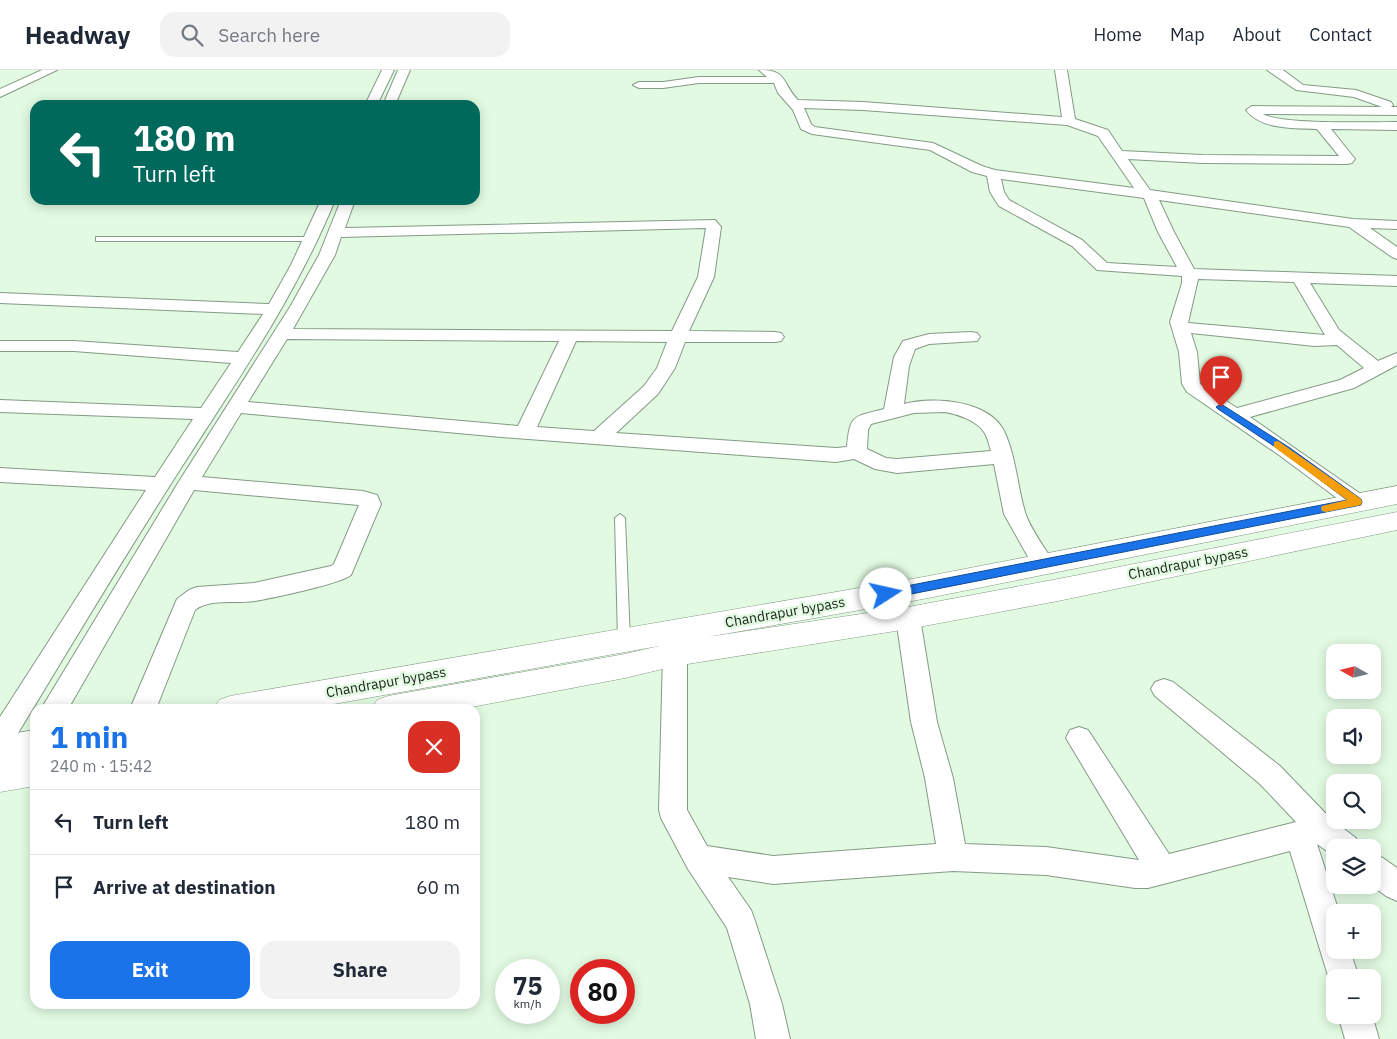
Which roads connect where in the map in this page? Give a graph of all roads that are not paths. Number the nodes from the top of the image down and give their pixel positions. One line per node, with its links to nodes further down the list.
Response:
1 (51, 70): 9 (street)
2 (388, 70): 10 (street)
3 (404, 70): 11 (street)
4 (765, 70): 7 (street)
5 (1061, 70): 14 (street)
6 (1273, 70): 13 (street)
7 (780, 80): 8 (street); 12 (street)
8 (639, 85)
9 (0, 93)
10 (373, 100)
11 (391, 100)
12 (795, 104): 14 (street); 18 (street)
13 (1397, 110): 15 (street)
14 (1069, 121): 17 (street)
15 (1321, 125): 16 (street); 17 (street)
16 (1397, 126)
17 (1118, 155): 19 (street)
18 (993, 174): 19 (street); 28 (street)
19 (1147, 195): 22 (street); 28 (street)
20 (326, 205): 26 (street)
21 (346, 205): 24 (street)
22 (1353, 223): 23 (street); 27 (street)
23 (1397, 224)
24 (335, 233): 34 (street); 36 (street)
25 (99, 239): 26 (lane)
26 (311, 240): 32 (street)
27 (1397, 254)
28 (1188, 273): 29 (street); 33 (street)
29 (1299, 278): 30 (street); 39 (street)
30 (1397, 281)
31 (0, 298): 32 (street)
32 (273, 309): 41 (street)
33 (1180, 327): 39 (street); 48 (street)
34 (281, 334): 35 (street); 45 (street)
35 (570, 336): 36 (street); 49 (street)
36 (678, 336): 37 (street); 50 (street)
37 (774, 337)
38 (970, 337): 46 (street)
39 (1339, 340): 43 (street)
40 (0, 346): 41 (street)
41 (243, 358): 47 (street)
42 (1397, 358): 43 (street)
43 (1377, 369): 48 (street)
44 (0, 406): 47 (street)
45 (236, 407): 49 (street); 55 (street)
46 (893, 411): 51 (street); 52 (street)
47 (206, 414): 54 (street)
48 (1233, 414): 57 (street)
49 (525, 432): 50 (street)
50 (600, 437): 51 (street)
51 (856, 452): 52 (street)
52 (1003, 457): 60 (street)
53 (0, 476): 54 (street)
54 (160, 484): 70 (street)
55 (188, 484): 65 (street); 66 (street)
56 (1397, 495): 57 (highway, Chandrapur bypass)
57 (1357, 502): 60 (highway, Chandrapur bypass)
58 (620, 518): 62 (lane)
59 (1397, 521): 61 (highway, Chandrapur bypass)
60 (1044, 565): 62 (highway, Chandrapur bypass)
61 (908, 618): 63 (highway, Chandrapur bypass); 73 (street)
62 (624, 641): 67 (highway, Chandrapur bypass)
63 (675, 654): 68 (highway, Chandrapur bypass); 74 (street)
64 (1164, 690): 71 (street)
65 (57, 704)
66 (145, 704)
67 (259, 704)
68 (416, 704)
69 (1079, 738): 75 (street)
70 (0, 740)
71 (1311, 832): 72 (street); 75 (street); 78 (street)
72 (1326, 839)
73 (953, 856): 74 (street); 75 (street)
74 (698, 859): 80 (street)
75 (1162, 870)
76 (1381, 874): 77 (street)
77 (1397, 886)
78 (1341, 969)
79 (1358, 1024): 81 (street)
80 (772, 1039)
81 (1362, 1039)

